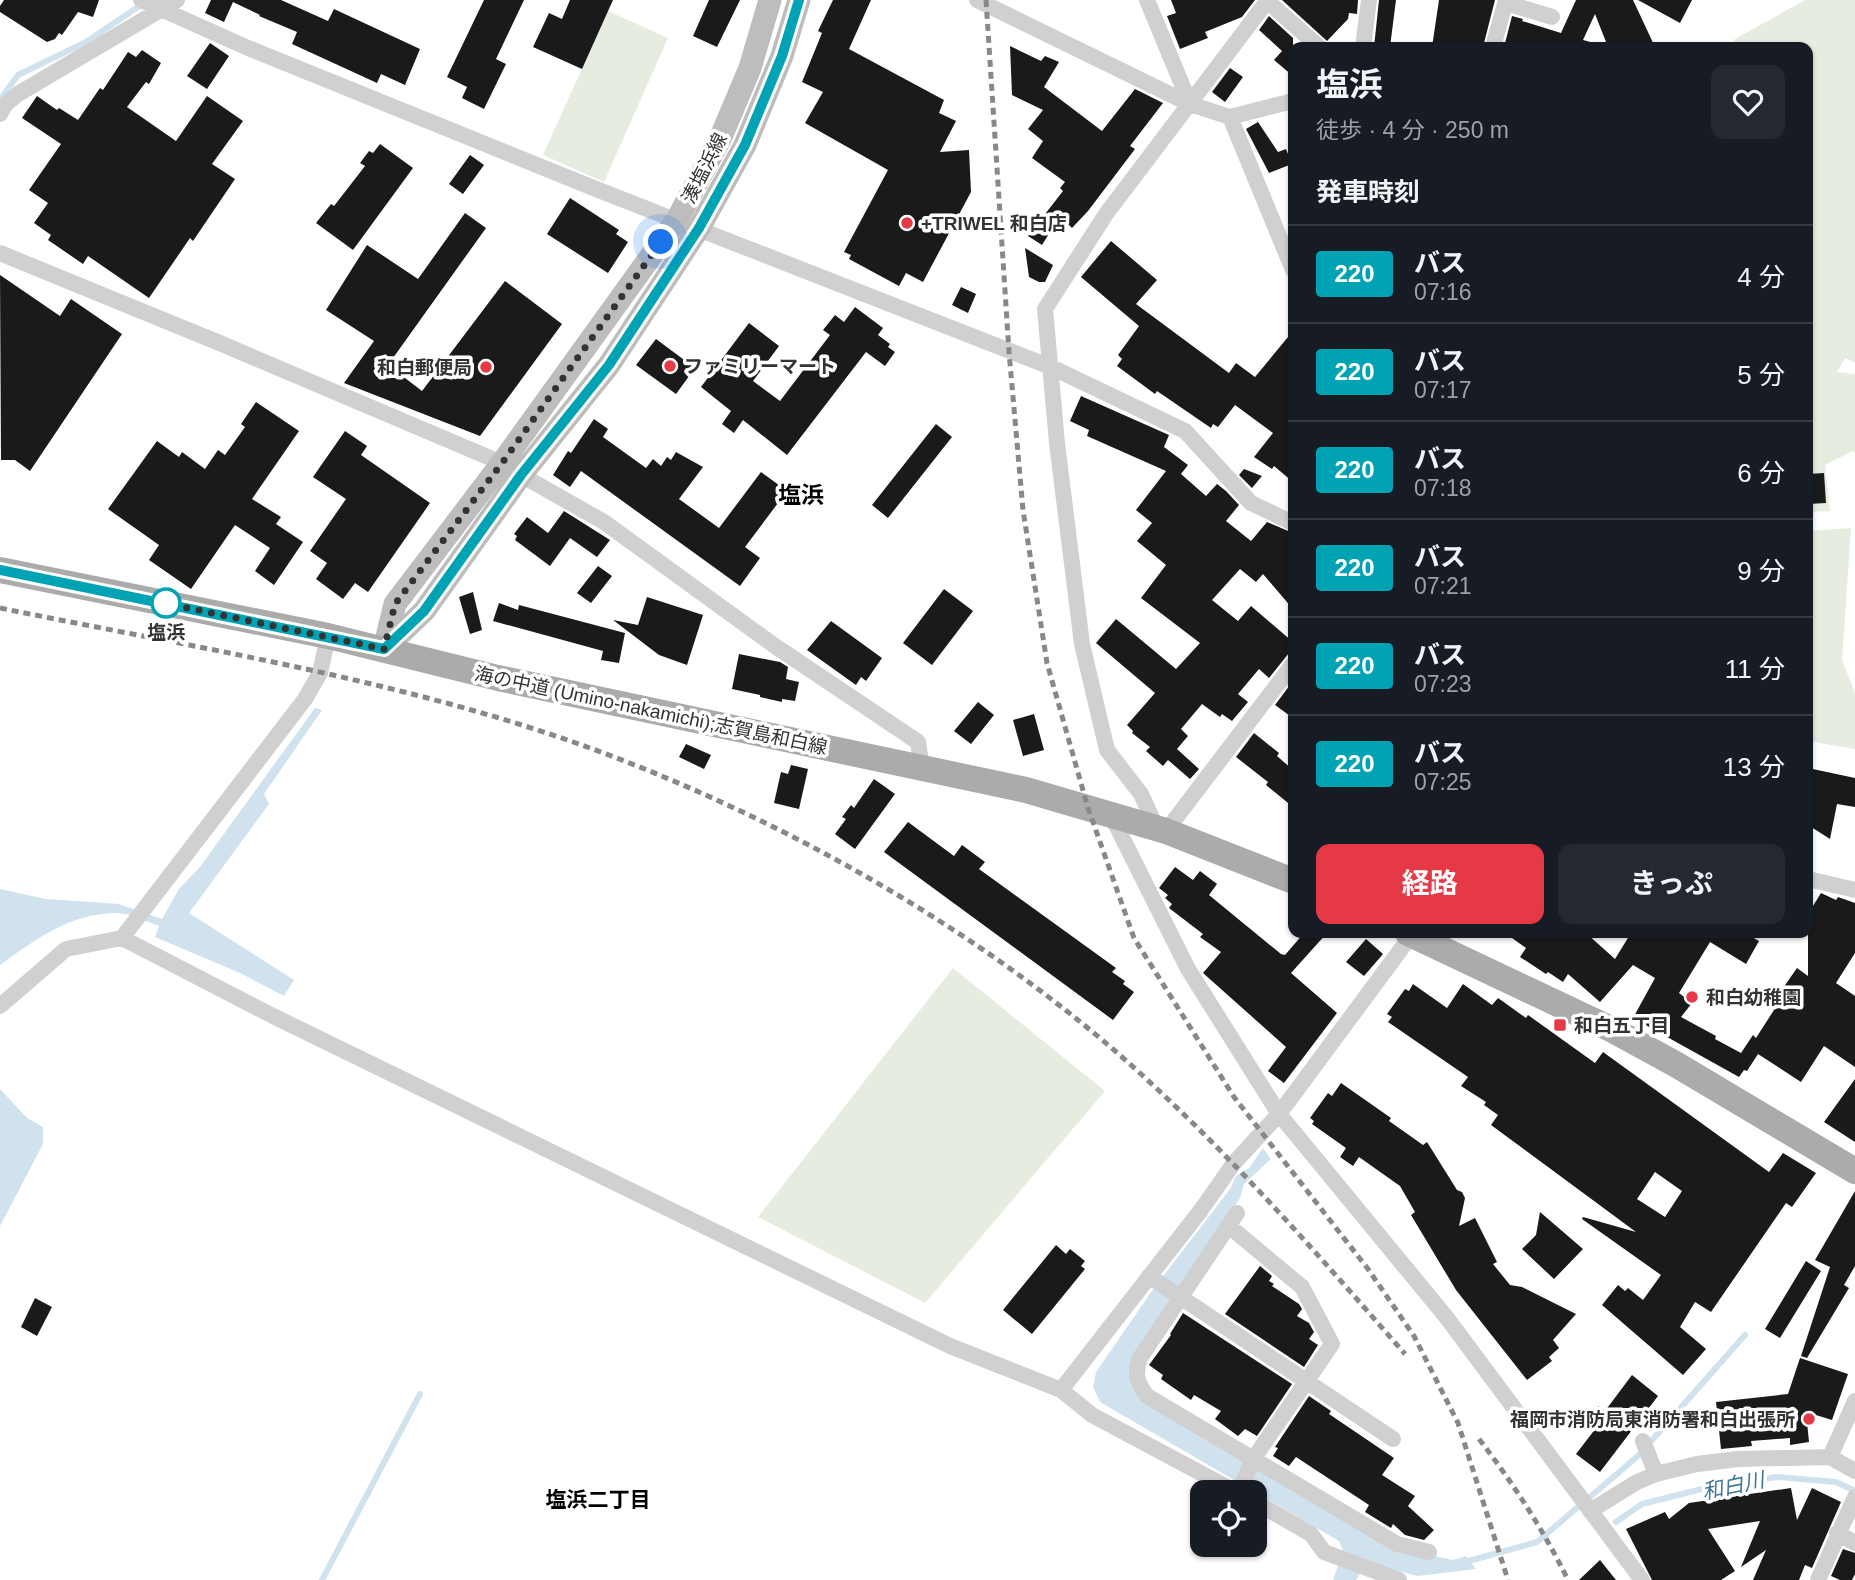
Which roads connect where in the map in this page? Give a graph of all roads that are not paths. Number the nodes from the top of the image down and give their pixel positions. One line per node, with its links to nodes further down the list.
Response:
1 (141, 0): 10 (street)
2 (177, 0): 10 (street)
3 (770, 0): 19 (main road, 湊塩浜線)
4 (799, 0): 20 (main road, 湊塩浜線)
5 (977, 0): 16 (street)
6 (1147, 0): 16 (street)
7 (1267, 0): 12 (street); 16 (street)
8 (1369, 0): 13 (street)
9 (1506, 1): 11 (street); 14 (street)
10 (159, 8): 17 (street); 19 (street)
11 (1552, 17)
12 (1313, 42)
13 (1364, 42)
14 (1494, 42)
15 (1288, 102): 18 (street)
16 (1190, 104): 18 (street); 23 (street)
17 (0, 114)
18 (1230, 117): 22 (street)
19 (677, 220): 20 (street); 24 (main road, 湊塩浜線)
20 (699, 228): 23 (street); 24 (main road, 湊塩浜線)
21 (0, 253): 24 (street)
22 (1288, 258)
23 (1051, 367): 25 (street); 32 (street)
24 (511, 469): 28 (main road, 湊塩浜線); 30 (street)
25 (1288, 521)
26 (0, 570): 27 (main road, 海の中道 (Umino-nakamichi);志賀島和白線)
27 (328, 636): 28 (main road, 海の中道 (Umino-nakamichi);志賀島和白線); 36 (street)
28 (384, 649): 30 (main road, 海の中道 (Umino-nakamichi);志賀島和白線)
29 (1288, 670): 32 (street)
30 (922, 768): 31 (main road, 海の中道 (Umino-nakamichi);志賀島和白線)
31 (1111, 815): 32 (main road, 海の中道 (Umino-nakamichi);志賀島和白線); 40 (street)
32 (1162, 830): 33 (main road, 海の中道 (Umino-nakamichi);志賀島和白線)
33 (1288, 879)
34 (1813, 880): 35 (street)
35 (1855, 890)
36 (122, 938): 39 (street); 45 (street)
37 (1407, 938): 40 (street)
38 (1421, 938): 41 (main road)
39 (0, 1006)
40 (1279, 1114): 42 (street); 57 (street)
41 (1855, 1171)
42 (1149, 1276): 43 (street); 45 (street)
43 (1181, 1297): 44 (street); 44 (street); 50 (street)
44 (1307, 1381): 47 (street); 50 (street)
45 (1061, 1391): 53 (street)
46 (1855, 1401): 49 (street)
47 (1393, 1439)
48 (1643, 1441): 52 (street)
49 (1830, 1457): 51 (street); 52 (street)
50 (1254, 1458): 54 (street); 60 (street)
51 (1855, 1471)
52 (1656, 1474): 57 (street)
53 (1214, 1480)
54 (1244, 1480)
55 (1855, 1497): 58 (street)
56 (1267, 1509): 61 (street)
57 (1590, 1510): 62 (street)
58 (1838, 1533): 59 (street); 63 (street)
59 (1855, 1543)
60 (1429, 1552)
61 (1399, 1580)
62 (1642, 1580)
63 (1818, 1580)

